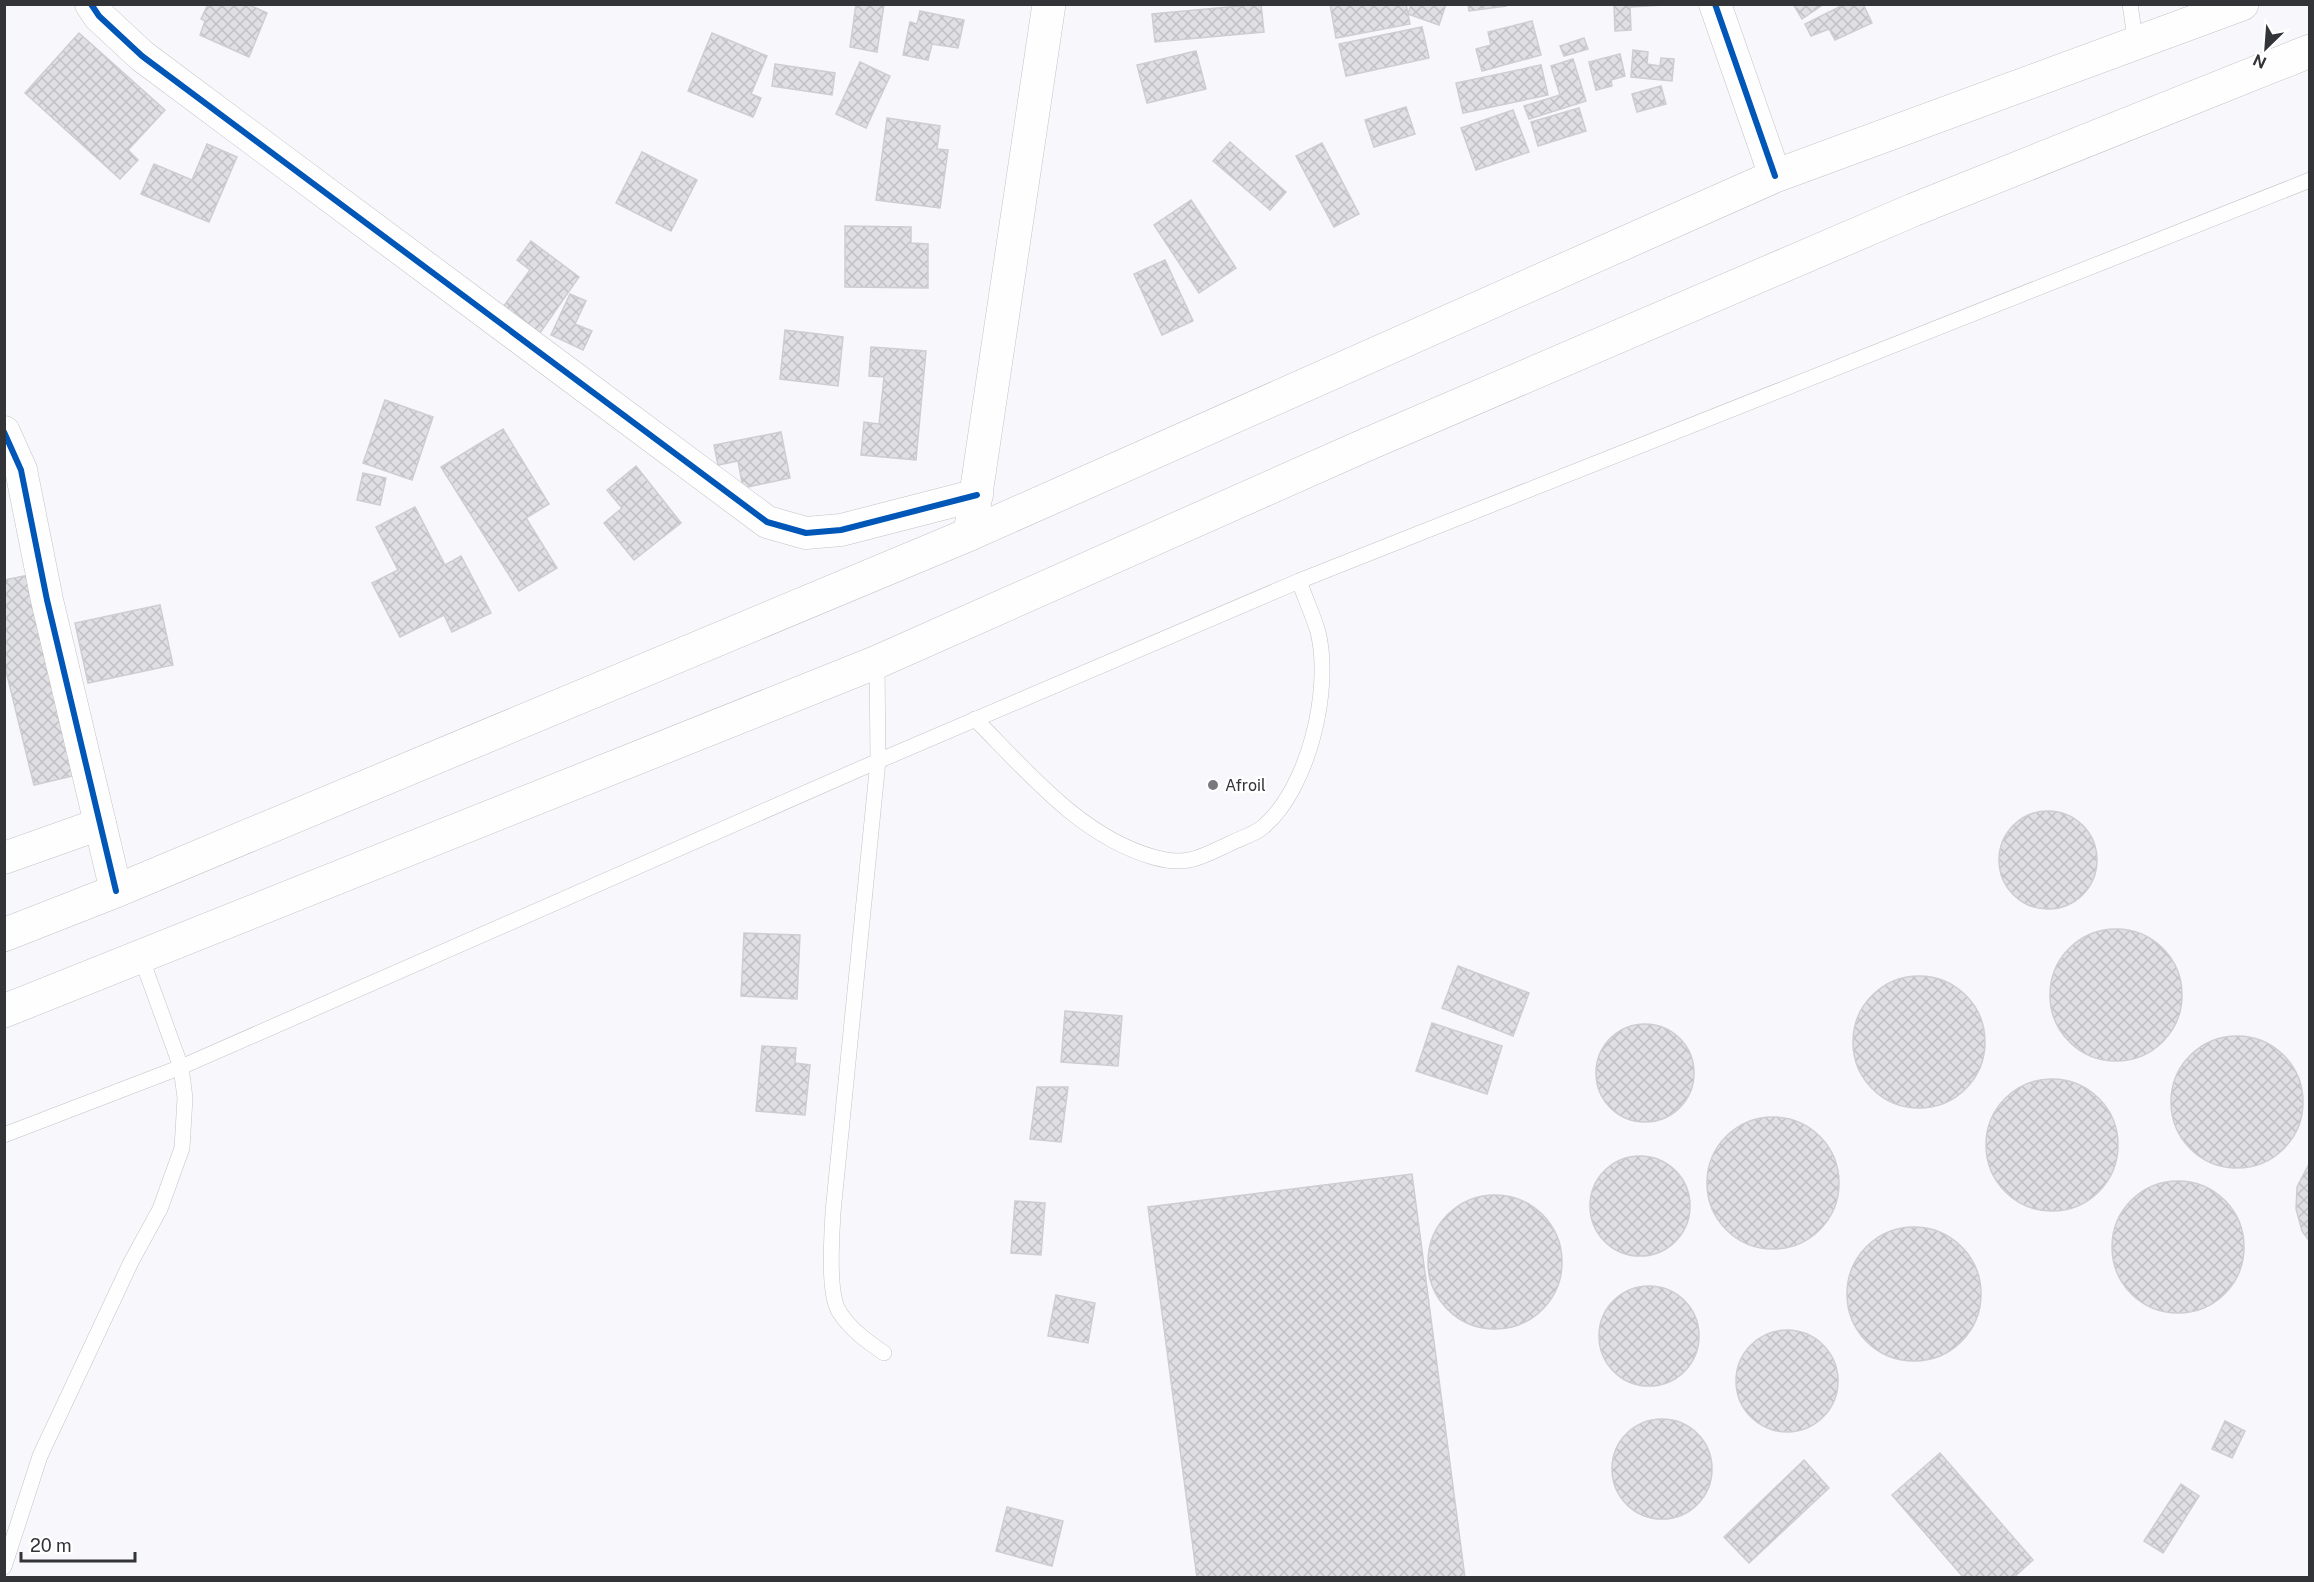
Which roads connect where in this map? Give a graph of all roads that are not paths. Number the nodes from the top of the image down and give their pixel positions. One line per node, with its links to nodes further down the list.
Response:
1 (91, 4): 11 (street)
2 (1049, 4): 11 (main road)
3 (1715, 4): 8 (street)
4 (2130, 4): 6 (lane)
5 (2242, 4): 6 (main road)
6 (2136, 45): 8 (main road)
7 (2310, 51): 14 (main road)
8 (1775, 176): 12 (main road)
9 (2310, 180): 13 (lane)
10 (4, 432): 17 (street)
11 (976, 495): 12 (main road)
12 (970, 534): 19 (main road)
13 (1299, 581): 15 (lane); 15 (lane)
14 (877, 662): 16 (lane); 21 (main road)
15 (975, 719): 16 (lane)
16 (878, 761): 23 (lane); 25 (lane)
17 (100, 824): 18 (street); 19 (street)
18 (4, 858)
19 (116, 891): 20 (main road)
20 (4, 935)
21 (141, 957): 22 (main road); 23 (lane)
22 (4, 1011)
23 (181, 1066): 24 (lane); 26 (lane)
24 (4, 1136)
25 (884, 1353)
26 (4, 1567)

